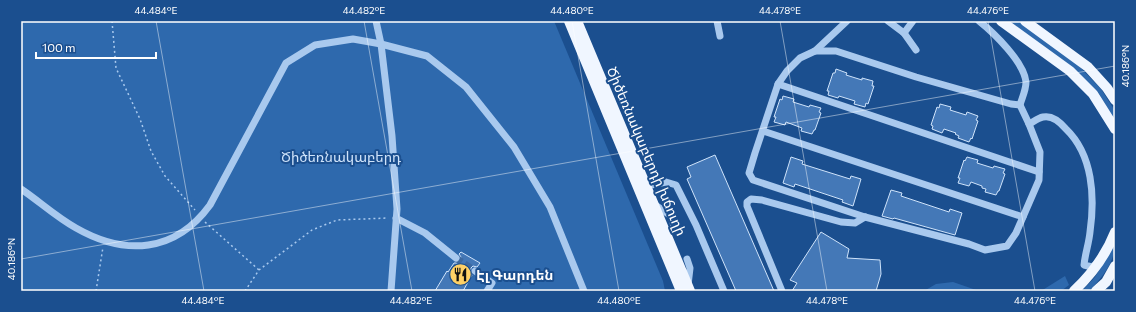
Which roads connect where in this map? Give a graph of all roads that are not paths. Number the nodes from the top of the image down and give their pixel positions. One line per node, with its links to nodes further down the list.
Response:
1 (376, 21): 13 (street)
2 (569, 21): 37 (main road, Ծիծեռնակաբերդի խճուղի)
3 (577, 21): 23 (main road, Ծիծեռնակաբերդի խճուղի)
4 (717, 21): 12 (street)
5 (847, 21): 15 (street)
6 (888, 21): 11 (street)
7 (913, 21): 11 (street)
8 (979, 21): 18 (street)
9 (1001, 21): 20 (main road)
10 (1024, 21): 17 (main road)
11 (904, 33): 14 (street)
12 (720, 36)
13 (380, 44): 24 (street); 28 (street); 40 (street)
14 (916, 50)
15 (815, 51): 16 (street); 18 (street)
16 (778, 84): 21 (street); 22 (street)
17 (1115, 100)
18 (1020, 106): 19 (street)
19 (1030, 124): 22 (street); 33 (street)
20 (1115, 129)
21 (762, 131): 26 (street); 27 (street)
22 (1039, 172): 27 (street)
23 (646, 186): 25 (main road, Ծիծեռնակաբերդի խճուղի); 41 (street)
24 (21, 189)
25 (654, 204): 29 (street); 37 (main road, Ծիծեռնակաբերդի խճուղի)
26 (865, 216): 27 (street); 42 (street)
27 (1023, 217)
28 (396, 218): 31 (street); 38 (street)
29 (674, 226)
30 (1115, 232): 33 (main road)
31 (456, 258)
32 (687, 259): 37 (street)
33 (1100, 262): 43 (main road)
34 (1115, 266): 36 (main road)
35 (475, 271): 39 (street)
36 (1105, 286): 44 (main road)
37 (687, 289)
38 (391, 291)
39 (487, 291)
40 (584, 291)
41 (724, 291)
42 (782, 291)
43 (1074, 291)
44 (1096, 291)

